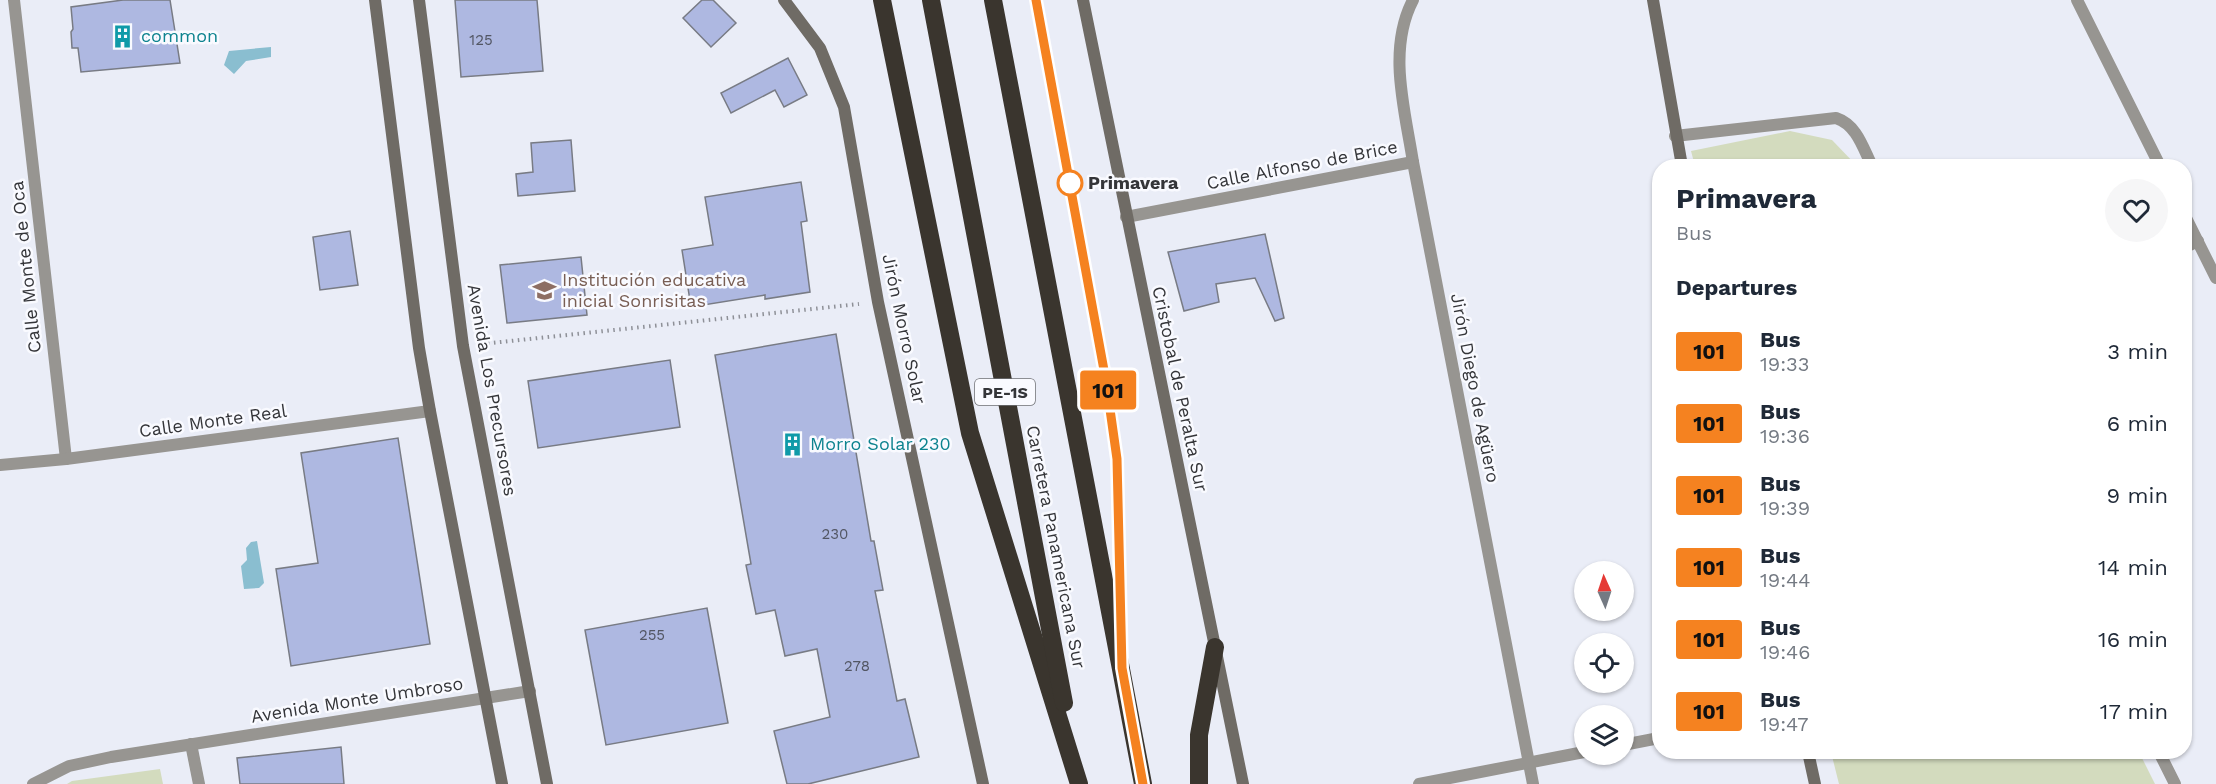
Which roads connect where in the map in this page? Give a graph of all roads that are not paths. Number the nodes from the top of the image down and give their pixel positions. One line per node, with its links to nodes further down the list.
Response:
1 (14, 0): 24 (street, Calle Monte de Oca)
2 (375, 0): 23 (street)
3 (419, 0): 28 (street, Avenida Los Precursores)
4 (784, 0): 41 (street, Jirón Morro Solar)
5 (882, 0): 42 (highway)
6 (931, 0): 42 (highway, Carretera Panamericana Sur / PE-1S)
7 (993, 0): 27 (highway)
8 (1036, 0): 27 (lane)
9 (1083, 0): 18 (street, Cristobal de Peralta Sur)
10 (1413, 0): 17 (street, Jirón Diego de Agüero)
11 (1653, 0): 13 (street)
12 (2077, 0): 16 (street)
13 (1675, 136): 14 (street); 15 (street)
14 (1680, 159)
15 (1868, 159)
16 (2156, 159)
17 (1413, 162): 18 (street, Calle Alfonso de Brice); 36 (street, Jirón Diego de Agüero)
18 (1126, 217): 26 (street, Cristobal de Peralta Sur)
19 (2192, 229): 20 (street)
20 (2198, 241): 21 (street); 22 (street)
21 (2192, 244)
22 (2216, 278)
23 (430, 411): 24 (street, Calle Monte Real); 29 (street)
24 (66, 459): 25 (street, Calle Monte Real)
25 (0, 465)
26 (1215, 647): 44 (highway); 45 (street, Cristobal de Peralta Sur)
27 (1122, 668): 43 (highway)
28 (530, 692): 29 (street, Avenida Monte Umbroso); 40 (street, Avenida Los Precursores)
29 (486, 698): 32 (street, Avenida Monte Umbroso); 39 (street)
30 (1652, 739): 31 (street)
31 (1634, 743)
32 (190, 744): 37 (street, Avenida Monte Umbroso); 38 (street)
33 (1574, 754): 36 (street)
34 (1810, 759): 48 (street)
35 (2162, 759): 49 (street)
36 (1529, 763): 46 (street); 47 (street, Jirón Diego de Agüero)
37 (33, 784)
38 (198, 784)
39 (502, 784)
40 (547, 784)
41 (983, 784)
42 (1079, 784)
43 (1143, 784)
44 (1199, 784)
45 (1243, 784)
46 (1419, 784)
47 (1533, 784)
48 (1815, 784)
49 (2175, 784)

